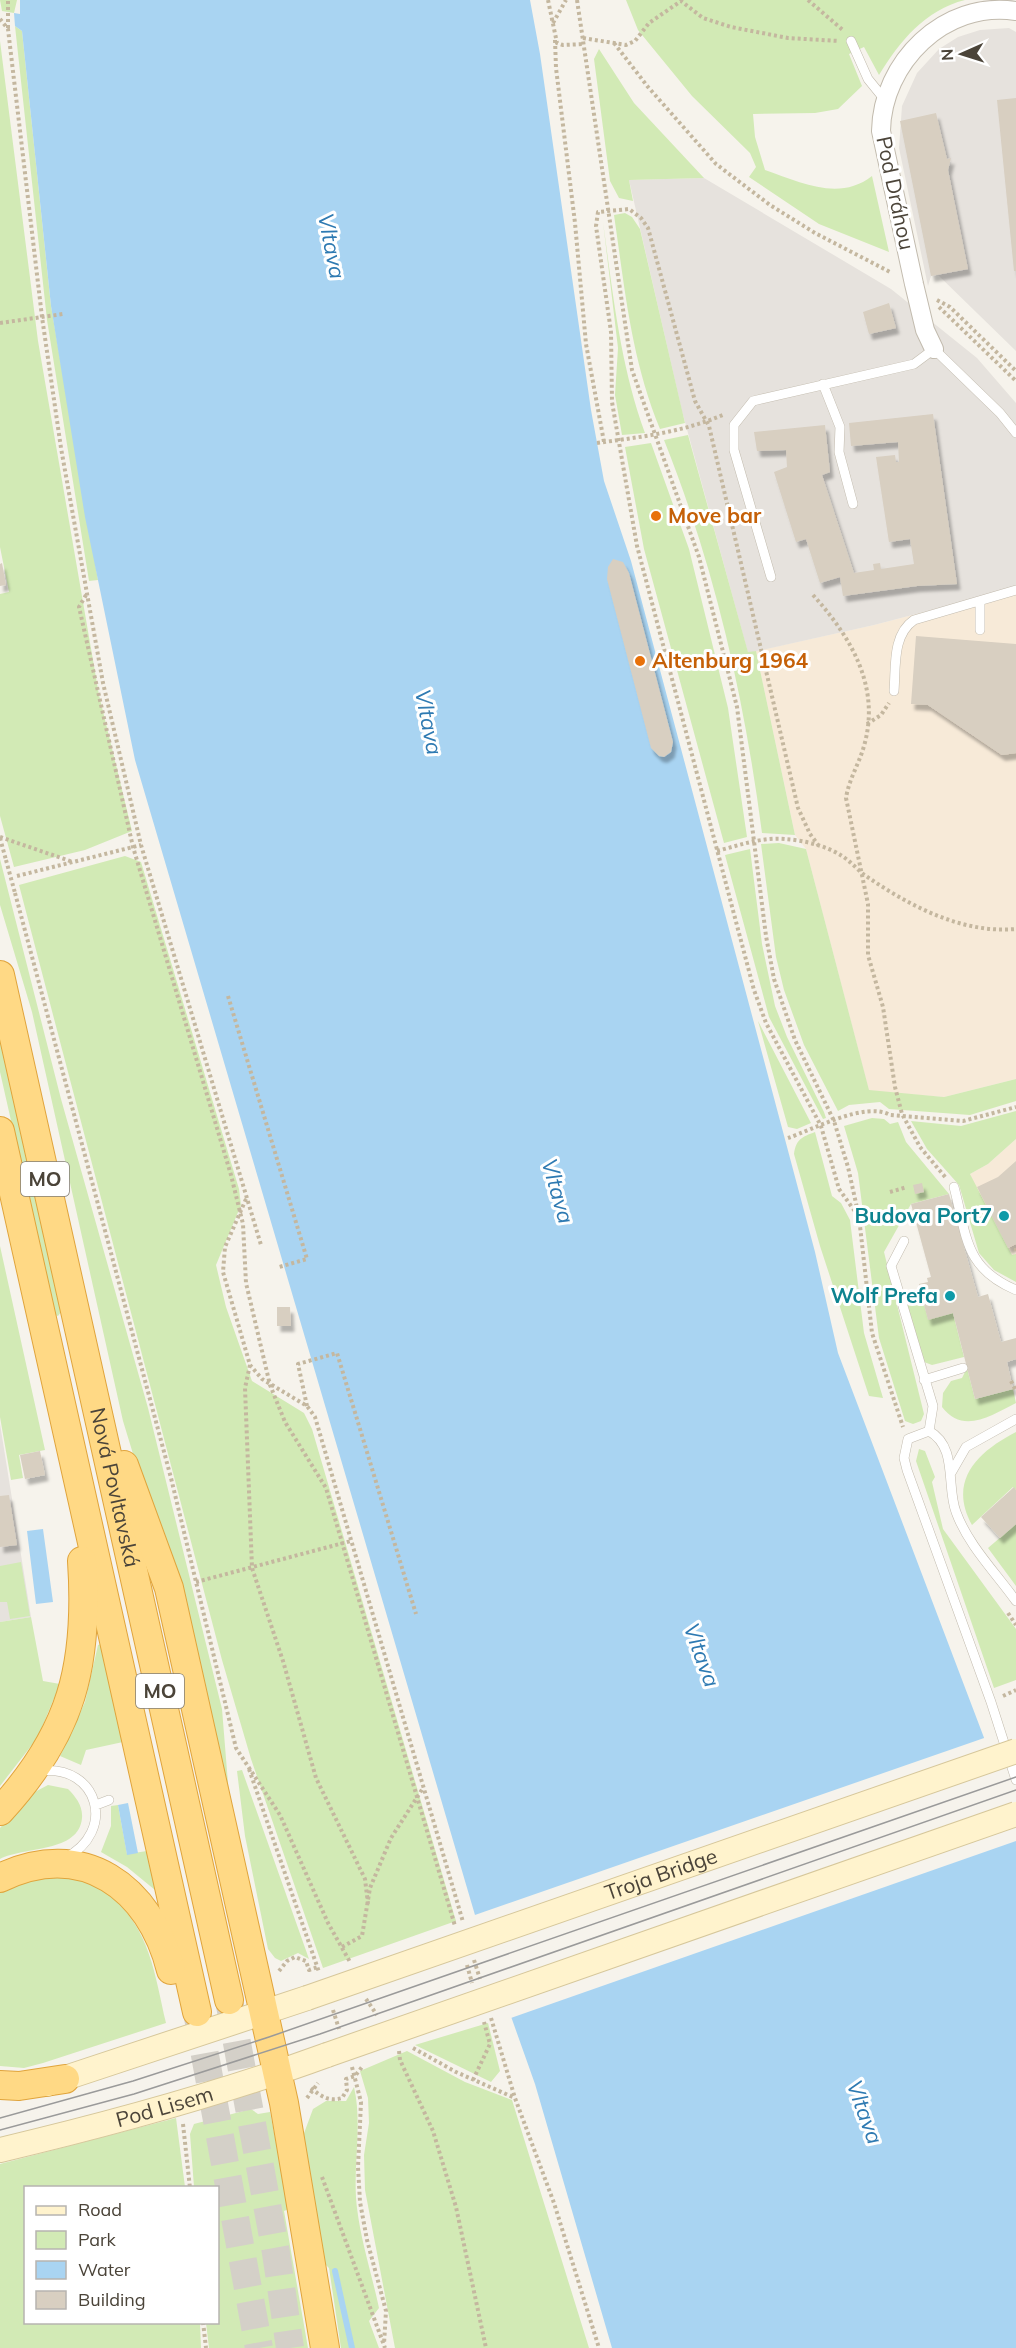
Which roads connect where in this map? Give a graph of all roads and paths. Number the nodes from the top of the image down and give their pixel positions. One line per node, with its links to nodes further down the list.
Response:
1 (8, 0): 9 (path)
2 (548, 0): 8 (path)
3 (566, 0): 8 (path)
4 (577, 0): 10 (path)
5 (808, 0): 12 (path)
6 (1016, 11): 15 (street, Pod Dráhou)
7 (0, 20): 9 (path)
8 (552, 24): 11 (path)
9 (8, 29): 19 (path)
10 (583, 38): 13 (path); 14 (path)
11 (555, 40): 14 (path); 29 (path)
12 (851, 41): 13 (path); 15 (lane)
13 (614, 43): 17 (path)
14 (584, 44): 16 (path)
15 (885, 100): 17 (street, Pod Dráhou)
16 (607, 209): 27 (path); 28 (path); 43 (path)
17 (914, 285): 21 (street, Pod Dráhou); 22 (path); 23 (path)
18 (63, 314): 19 (path)
19 (42, 317): 20 (path); 34 (path)
20 (0, 323)
21 (934, 349): 24 (lane); 26 (lane)
22 (1016, 372)
23 (1016, 381)
24 (823, 384): 31 (lane); 32 (lane)
25 (698, 424): 27 (path)
26 (1016, 433)
27 (655, 435): 28 (path); 41 (path)
28 (618, 441): 29 (path); 45 (path)
29 (604, 442): 30 (path)
30 (597, 443)
31 (852, 504)
32 (771, 577)
33 (1016, 590): 36 (lane)
34 (86, 595): 42 (path); 44 (path)
35 (813, 595): 39 (path)
36 (980, 601): 37 (lane); 38 (lane)
37 (980, 630)
38 (894, 692): 39 (path)
39 (867, 724): 47 (path)
40 (0, 838): 46 (path); 84 (path, bridge)
41 (755, 841): 43 (path); 45 (path); 54 (path)
42 (141, 845): 44 (path); 61 (path)
43 (819, 846): 47 (path)
44 (133, 847): 46 (path); 62 (path)
45 (717, 851): 55 (path)
46 (75, 862): 48 (path)
47 (862, 873): 49 (path); 53 (path)
48 (17, 876)
49 (1016, 929)
50 (0, 975): 72 (highway, Nová Povltavská / MO)
51 (228, 996): 66 (path)
52 (1016, 1107): 53 (path)
53 (902, 1114): 54 (path); 59 (path)
54 (834, 1121): 55 (path); 63 (path)
55 (820, 1126): 57 (path); 63 (path)
56 (0, 1131): 80 (highway, Nová Povltavská / MO)
57 (788, 1138)
58 (907, 1187): 60 (path)
59 (954, 1187): 67 (lane)
60 (890, 1192)
61 (247, 1197): 62 (path); 65 (path)
62 (240, 1217): 68 (path); 73 (path)
63 (859, 1217): 78 (path)
64 (904, 1241): 70 (lane)
65 (261, 1245)
66 (279, 1267)
67 (1016, 1290)
68 (250, 1365): 73 (path); 83 (path)
69 (963, 1368): 70 (lane)
70 (924, 1380): 77 (lane)
71 (1011, 1381): 74 (path)
72 (90, 1382): 100 (highway, Nová Povltavská / MO); 113 (highway)
73 (270, 1384): 75 (path); 82 (path)
74 (1016, 1391)
75 (308, 1406): 81 (path); 86 (path)
76 (1016, 1419): 79 (lane)
77 (929, 1431): 78 (lane); 79 (lane)
78 (908, 1439): 89 (lane)
79 (951, 1473): 85 (lane)
80 (78, 1481): 88 (highway); 100 (highway, Nová Povltavská / MO)
81 (351, 1540): 82 (path); 90 (path)
82 (342, 1543): 83 (path); 91 (path)
83 (252, 1568): 84 (path); 98 (path)
84 (196, 1582): 102 (path)
85 (1016, 1601)
86 (416, 1614)
87 (1016, 1751): 113 (main road, Troja Bridge, bridge)
88 (33, 1772): 93 (lane); 94 (highway)
89 (1016, 1780)
90 (423, 1787): 91 (path); 99 (path)
91 (418, 1796): 98 (path); 101 (path)
92 (109, 1800): 93 (lane)
93 (96, 1805): 96 (lane)
94 (0, 1810)
95 (1016, 1814): 118 (main road, Pod Lisem, bridge)
96 (42, 1863): 97 (highway); 100 (highway, Nová Povltavská / MO)
97 (0, 1878)
98 (368, 1904): 102 (path)
99 (465, 1929)
100 (196, 1933): 111 (highway, Nová Povltavská / MO)
101 (457, 1934)
102 (342, 1947): 107 (path)
103 (472, 1952): 108 (path)
104 (464, 1955): 109 (path)
105 (287, 1961): 106 (path)
106 (318, 1967)
107 (353, 1967)
108 (482, 1985)
109 (473, 1987)
110 (364, 1996): 115 (path)
111 (229, 2000)
112 (488, 2008): 123 (path)
113 (264, 2014): 118 (highway); 120 (main road)
114 (483, 2019): 121 (path)
115 (382, 2020)
116 (407, 2045): 121 (path)
117 (399, 2049): 134 (path)
118 (278, 2073): 127 (main road, Pod Lisem); 132 (highway)
119 (356, 2076): 125 (path)
120 (65, 2079): 122 (highway); 124 (main road)
121 (473, 2080): 123 (path)
122 (0, 2085)
123 (515, 2098): 135 (path)
124 (0, 2099)
125 (305, 2105)
126 (183, 2121): 129 (path)
127 (0, 2150)
128 (320, 2170): 133 (path)
129 (190, 2186)
130 (204, 2324): 131 (path)
131 (206, 2348)
132 (325, 2348)
133 (386, 2348)
134 (486, 2348)
135 (599, 2348)

